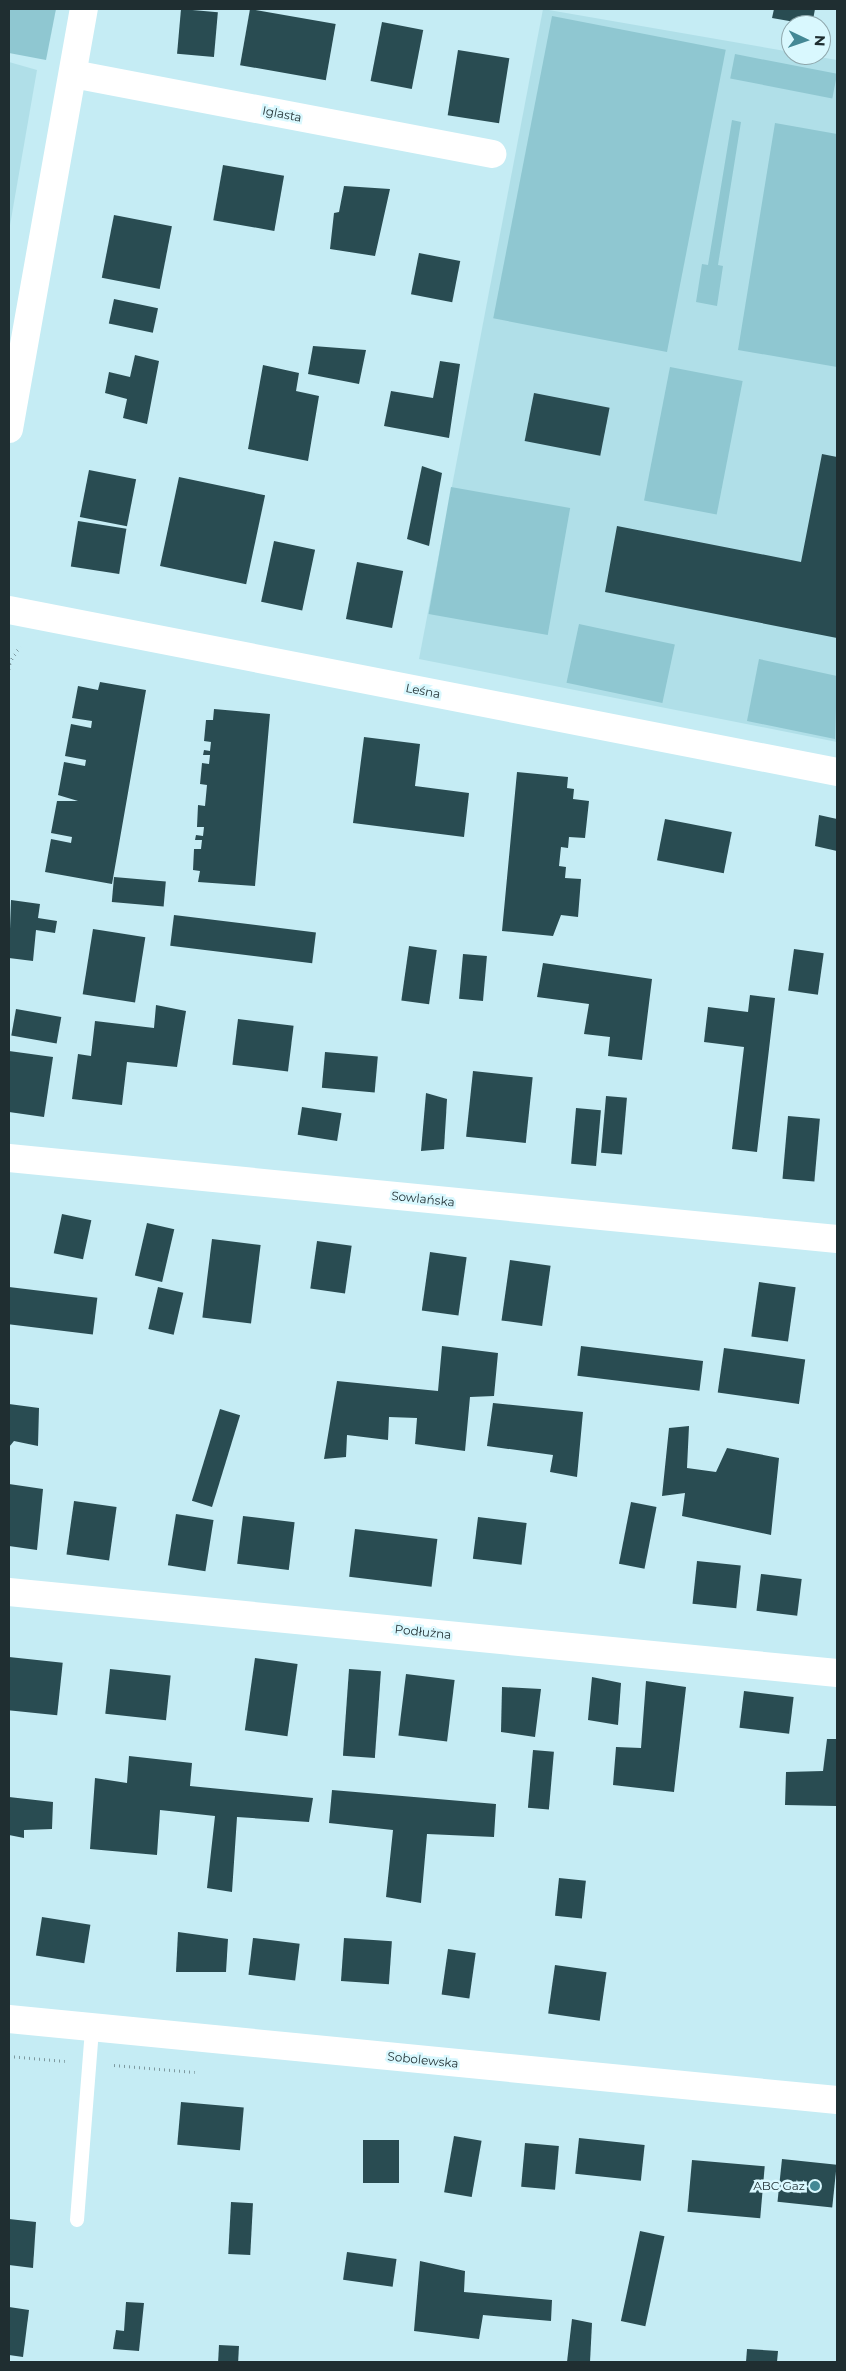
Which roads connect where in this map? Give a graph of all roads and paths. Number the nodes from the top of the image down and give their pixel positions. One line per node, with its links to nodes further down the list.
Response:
1 (84, 9): 2 (street)
2 (73, 74): 3 (street, Iglasta); 4 (street)
3 (492, 154)
4 (9, 428)
5 (9, 610): 8 (street, Leśna)
6 (10, 663): 7 (path)
7 (9, 670)
8 (837, 772)
9 (9, 1158): 10 (street, Sowlańska)
10 (837, 1239)
11 (9, 1592): 12 (street, Podłużna)
12 (837, 1673)
13 (9, 2019): 14 (street, Sobolewska)
14 (92, 2028): 15 (street, Sobolewska); 16 (lane)
15 (837, 2100)
16 (77, 2220)

